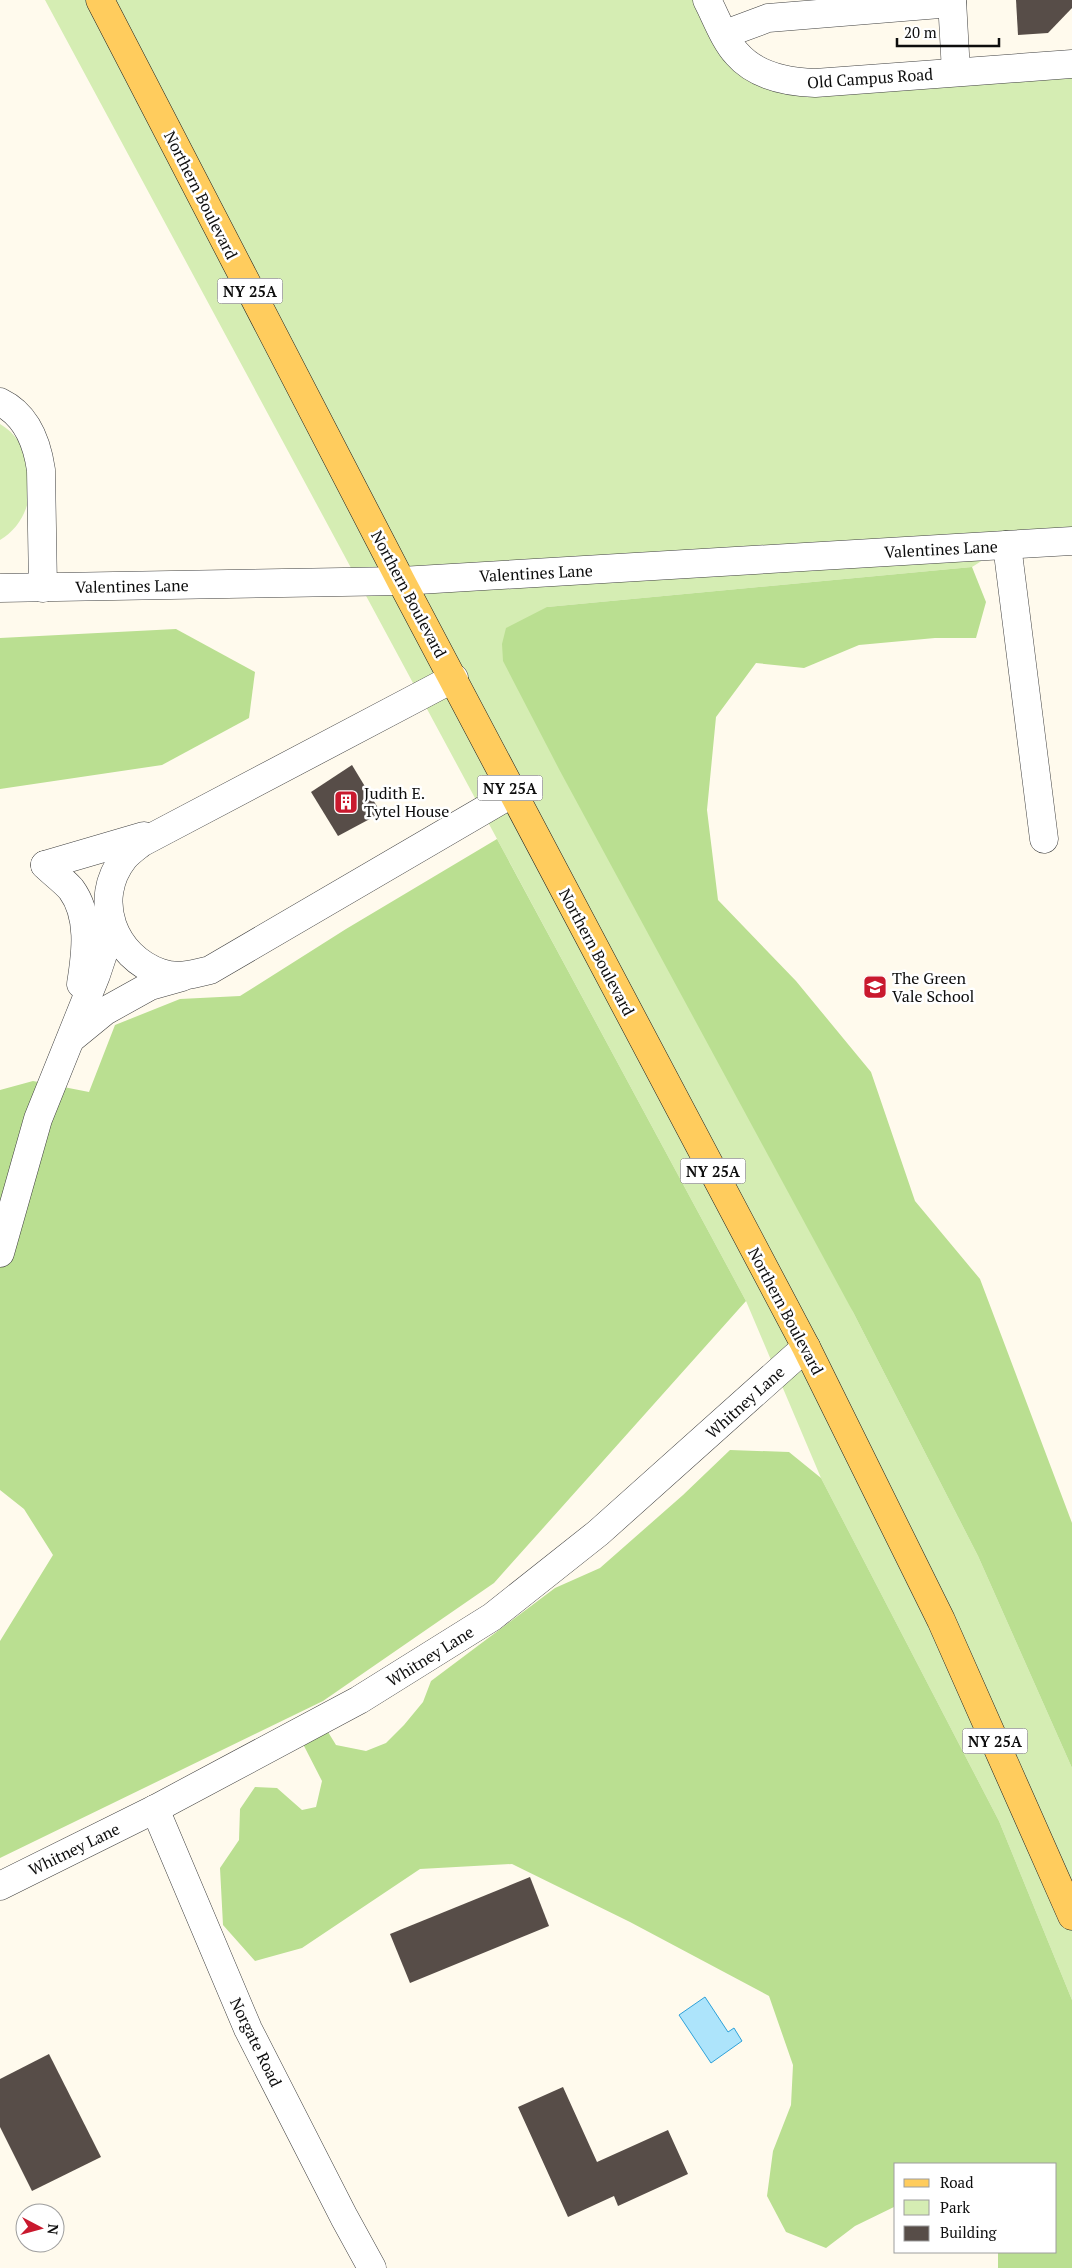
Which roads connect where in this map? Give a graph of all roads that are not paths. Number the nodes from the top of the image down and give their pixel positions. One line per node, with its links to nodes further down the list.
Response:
1 (100, 0): 10 (main road, Northern Boulevard / NY 25A)
2 (707, 0): 4 (street, Old Campus Road)
3 (952, 1): 4 (street); 6 (street)
4 (725, 34): 6 (street, Old Campus Road)
5 (1072, 64): 6 (street, Old Campus Road)
6 (956, 72)
7 (0, 402): 12 (street)
8 (1072, 541): 9 (street, Valentines Lane)
9 (1007, 545): 10 (street, Valentines Lane); 16 (street)
10 (401, 581): 12 (street, Valentines Lane); 13 (main road, Northern Boulevard / NY 25A)
11 (0, 588): 12 (street, Valentines Lane)
12 (43, 588)
13 (454, 678): 14 (main road, Northern Boulevard / NY 25A); 15 (street)
14 (513, 793): 18 (street); 21 (main road, Northern Boulevard / NY 25A)
15 (162, 831): 17 (street); 19 (street)
16 (1044, 839)
17 (112, 926): 18 (street); 19 (street)
18 (187, 976): 19 (street)
19 (71, 1039): 20 (street)
20 (0, 1253)
21 (806, 1347): 22 (street, Whitney Lane); 24 (main road, Northern Boulevard / NY 25A)
22 (155, 1809): 23 (street, Whitney Lane); 25 (street, Norgate Road)
23 (0, 1886)
24 (1072, 1916)
25 (372, 2268)

